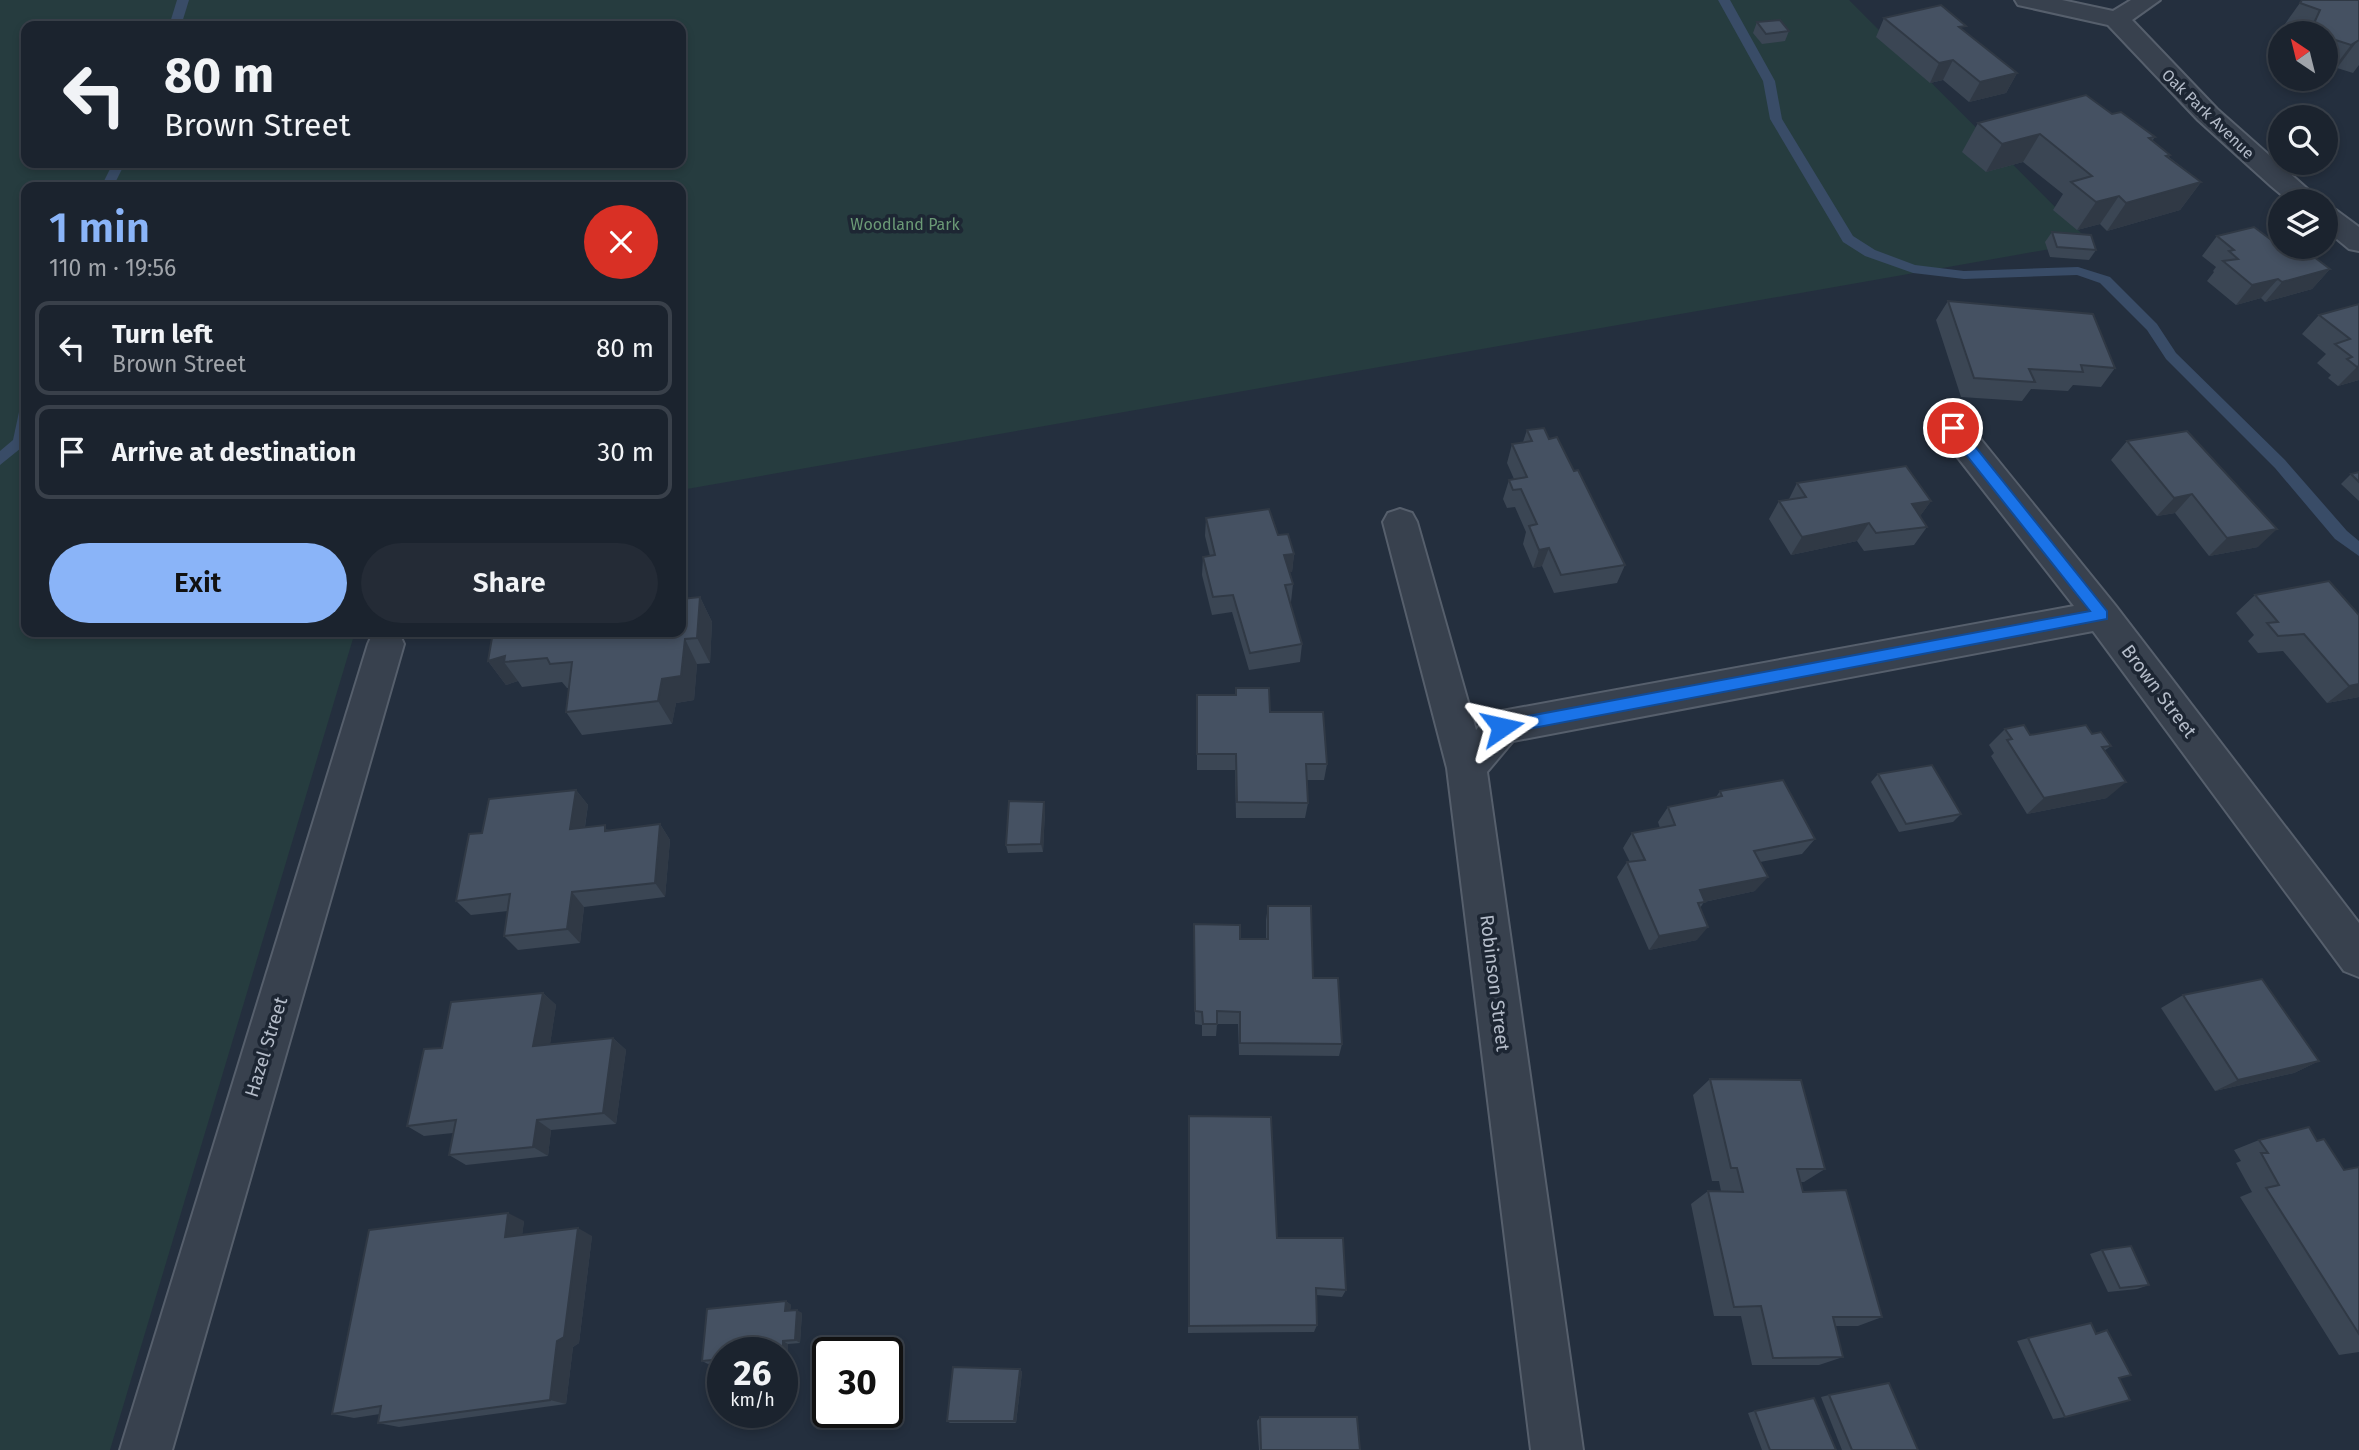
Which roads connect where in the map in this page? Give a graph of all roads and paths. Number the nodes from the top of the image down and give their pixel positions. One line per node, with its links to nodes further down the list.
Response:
1 (2027, 0): 3 (street)
2 (2148, 0): 3 (street)
3 (2117, 19): 4 (street, Oak Park Avenue)
4 (2292, 189)
5 (2338, 225): 6 (street)
6 (2359, 242)
7 (1953, 428): 9 (street, Brown Street)
8 (1400, 523): 11 (street, Robinson Street)
9 (2102, 615): 11 (street); 12 (street, Brown Street)
10 (386, 644): 13 (street, Hazel Street)
11 (1467, 768): 14 (street, Robinson Street)
12 (2359, 957)
13 (146, 1450)
14 (1557, 1450)

